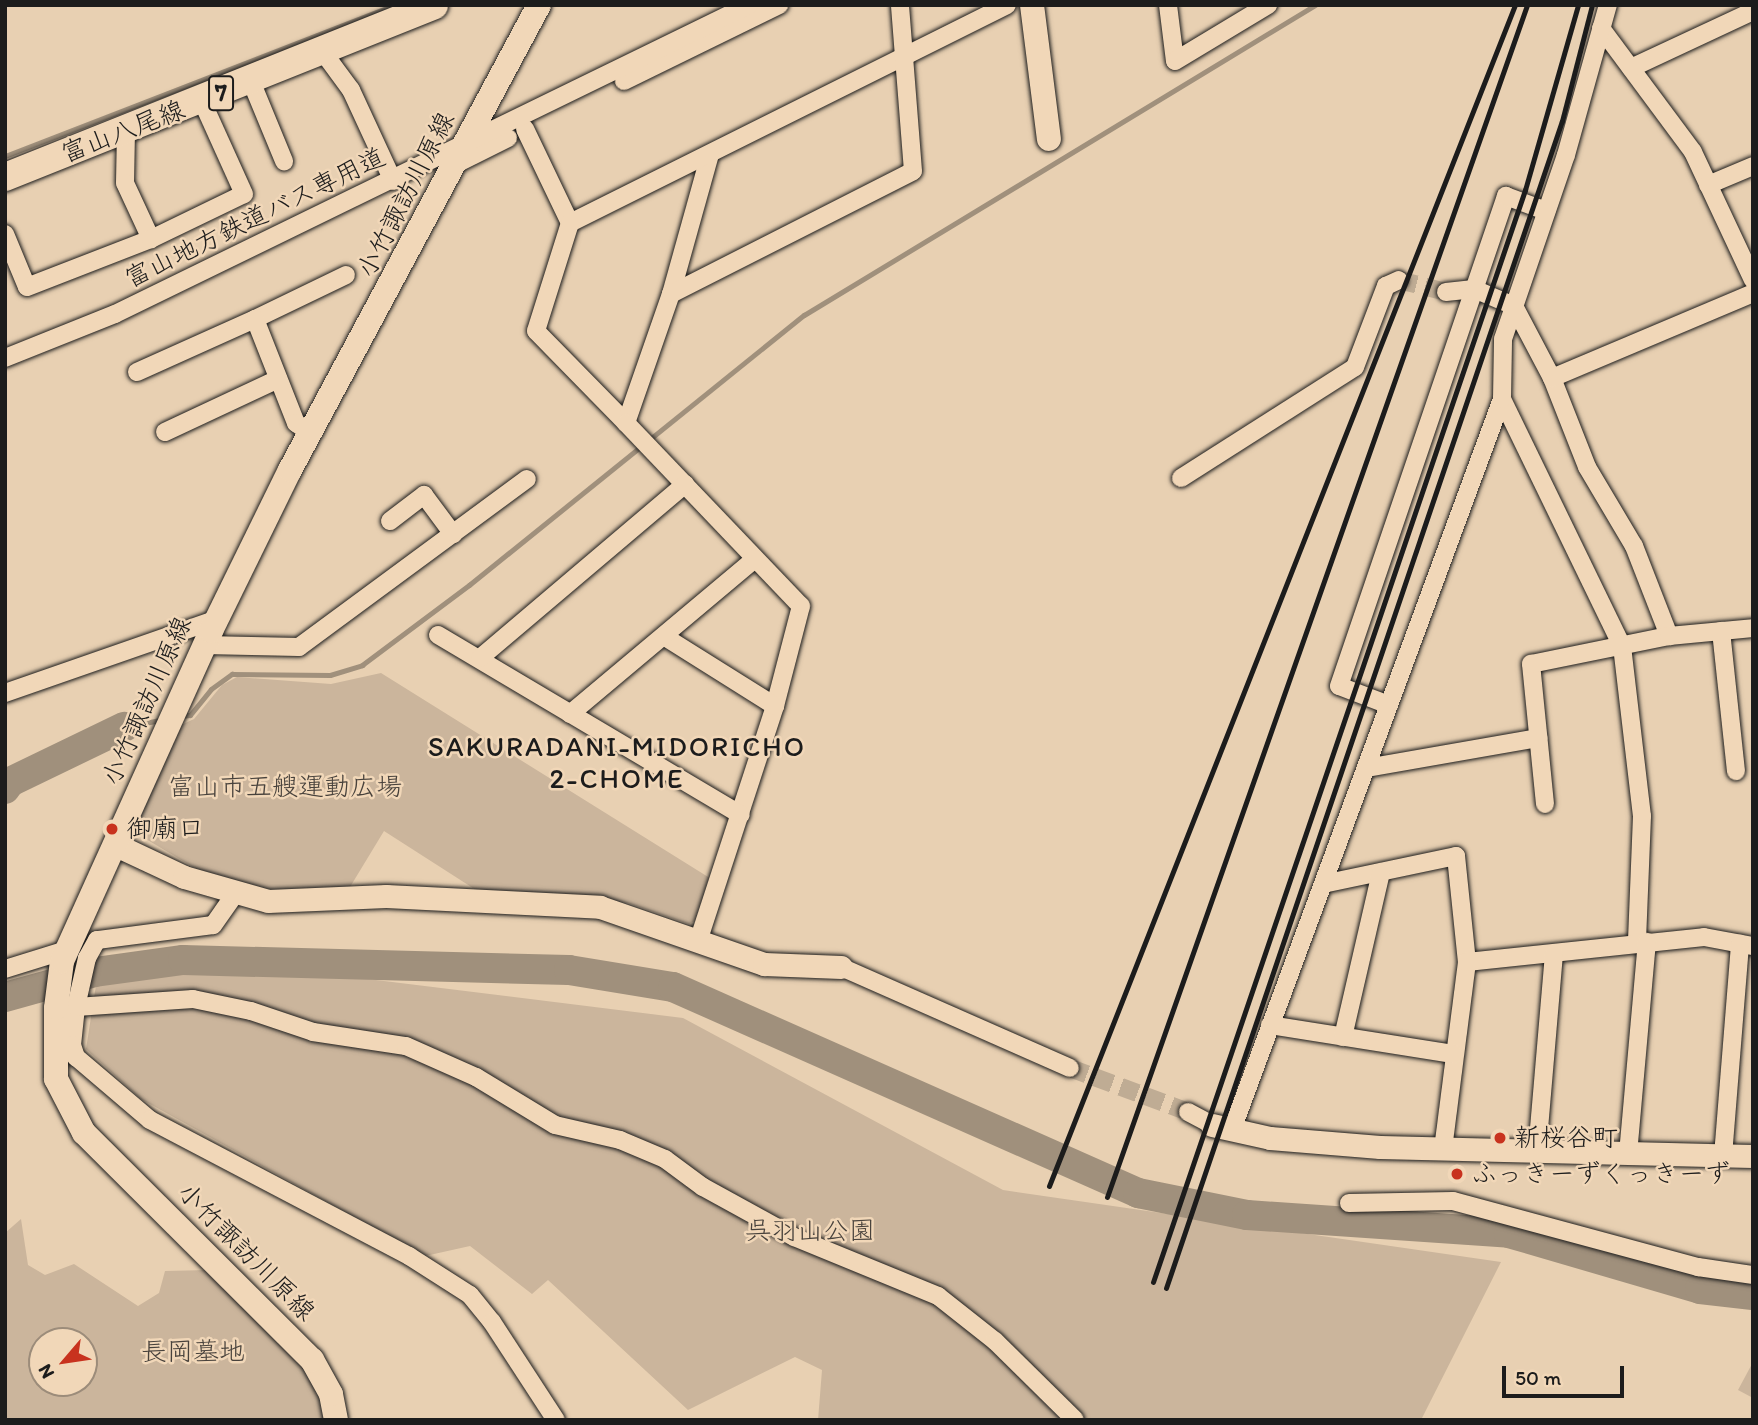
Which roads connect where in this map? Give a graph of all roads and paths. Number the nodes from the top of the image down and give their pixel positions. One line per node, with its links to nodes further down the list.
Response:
1 (435, 5): 12 (main road, 富山八尾線 / 7)
2 (539, 5): 23 (main road, 小竹諏訪川原線)
3 (749, 5): 23 (street, 富山地方鉄道バス専用道)
4 (779, 5): 19 (street)
5 (900, 5): 15 (street)
6 (1007, 5): 15 (street)
7 (1032, 5): 21 (main road)
8 (1168, 5): 9 (street)
9 (1268, 5)
10 (1608, 5): 13 (street)
11 (1753, 11): 16 (street)
12 (404, 12): 14 (main road, 富山八尾線 / 7)
13 (1601, 28): 16 (street); 29 (street)
14 (323, 52): 17 (main road, 富山八尾線 / 7); 27 (street)
15 (907, 54): 22 (street); 38 (street)
16 (1630, 68): 28 (street)
17 (251, 81): 18 (main road, 富山八尾線 / 7); 24 (street)
18 (202, 101): 20 (main road, 富山八尾線 / 7); 32 (street)
19 (526, 129): 23 (street); 30 (street)
20 (126, 131): 26 (main road, 富山八尾線 / 7); 32 (street)
21 (1049, 139)
22 (710, 154): 30 (street); 38 (street)
23 (461, 155): 27 (street, 富山地方鉄道バス専用道); 49 (main road, 小竹諏訪川原線)
24 (284, 161)
25 (1753, 166): 28 (street)
26 (5, 177)
27 (393, 181): 42 (street, 富山地方鉄道バス専用道)
28 (1708, 185): 35 (street)
29 (1546, 211): 36 (street); 40 (street)
30 (570, 223): 47 (street)
31 (5, 234): 32 (street)
32 (152, 239)
33 (346, 275): 41 (street)
34 (1399, 280): 50 (street)
35 (1753, 281)
36 (1474, 289): 37 (street); 40 (street); 66 (street)
37 (1446, 292)
38 (671, 293): 47 (street)
39 (1753, 293): 44 (street)
40 (1514, 306): 44 (street); 46 (street)
41 (255, 319): 43 (street); 45 (street)
42 (5, 358)
43 (137, 372)
44 (1552, 378): 60 (street)
45 (278, 379): 48 (street); 49 (street)
46 (1502, 399): 63 (street); 66 (street)
47 (626, 422): 52 (street)
48 (165, 432)
49 (311, 434): 56 (main road, 小竹諏訪川原線)
50 (1181, 478)
51 (527, 479): 54 (street)
52 (685, 484): 55 (street); 64 (street)
53 (390, 521): 54 (street)
54 (453, 534): 62 (street)
55 (755, 559): 61 (street); 67 (street)
56 (217, 619): 62 (main road, 小竹諏訪川原線); 65 (street)
57 (1753, 628): 58 (street)
58 (1721, 631): 60 (street); 71 (street)
59 (438, 635): 64 (street)
60 (1669, 636): 63 (street)
61 (665, 637): 67 (street); 68 (street)
62 (204, 645): 74 (main road, 小竹諏訪川原線)
63 (1622, 646): 69 (street); 79 (street)
64 (480, 658): 68 (street)
65 (5, 693)
66 (1389, 705): 70 (street)
67 (775, 706): 73 (street)
68 (570, 714): 73 (street)
69 (1538, 738): 70 (street); 72 (street)
70 (1366, 768): 76 (street)
71 (1736, 771)
72 (1545, 804)
73 (741, 815): 78 (street)
74 (116, 845): 77 (street); 82 (main road, 小竹諏訪川原線)
75 (1381, 872): 76 (street); 83 (street); 88 (street)
76 (1323, 884): 87 (street)
77 (235, 894): 78 (street); 86 (street)
78 (699, 939): 84 (street)
79 (1642, 943): 80 (street); 81 (street); 95 (street)
80 (1746, 945): 96 (street)
81 (1554, 954): 83 (street); 94 (street)
82 (64, 956): 85 (street); 86 (main road, 小竹諏訪川原線)
83 (1467, 962): 89 (street)
84 (841, 967): 90 (street)
85 (5, 969)
86 (66, 1007): 100 (main road, 小竹諏訪川原線); 101 (street); 102 (street)
87 (1270, 1025): 88 (street); 92 (street)
88 (1343, 1037): 89 (street)
89 (1454, 1054): 93 (street)
90 (1070, 1068)
91 (1188, 1112): 92 (street)
92 (1222, 1128): 93 (street)
93 (1443, 1150): 94 (street)
94 (1537, 1152): 95 (street)
95 (1629, 1154): 96 (street)
96 (1723, 1156): 97 (street)
97 (1753, 1156)
98 (1349, 1203): 99 (street)
99 (1753, 1276)
100 (336, 1420)
101 (556, 1420)
102 (1075, 1420)

